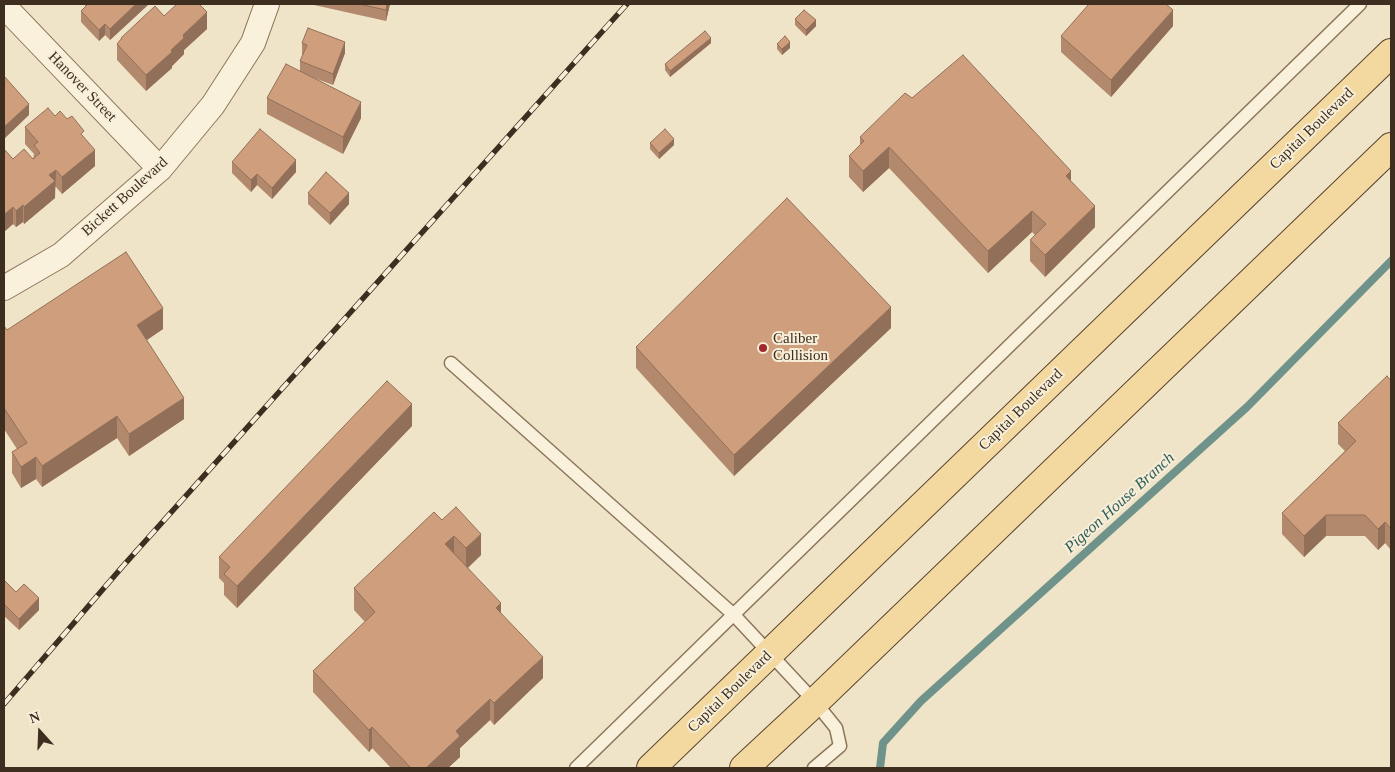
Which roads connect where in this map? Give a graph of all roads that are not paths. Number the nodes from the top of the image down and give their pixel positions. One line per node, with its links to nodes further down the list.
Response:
1 (267, 4): 6 (street, Bickett Boulevard)
2 (1360, 4): 9 (lane)
3 (4, 6): 6 (street, Hanover Street)
4 (1391, 52): 10 (main road, Capital Boulevard)
5 (1391, 147): 11 (main road)
6 (160, 169): 7 (street, Bickett Boulevard)
7 (4, 288)
8 (451, 363): 9 (lane)
9 (734, 615): 10 (lane); 12 (lane)
10 (770, 653): 11 (lane); 13 (main road, Capital Boulevard)
11 (815, 702): 14 (main road); 15 (lane)
12 (576, 768)
13 (651, 768)
14 (744, 768)
15 (814, 768)

